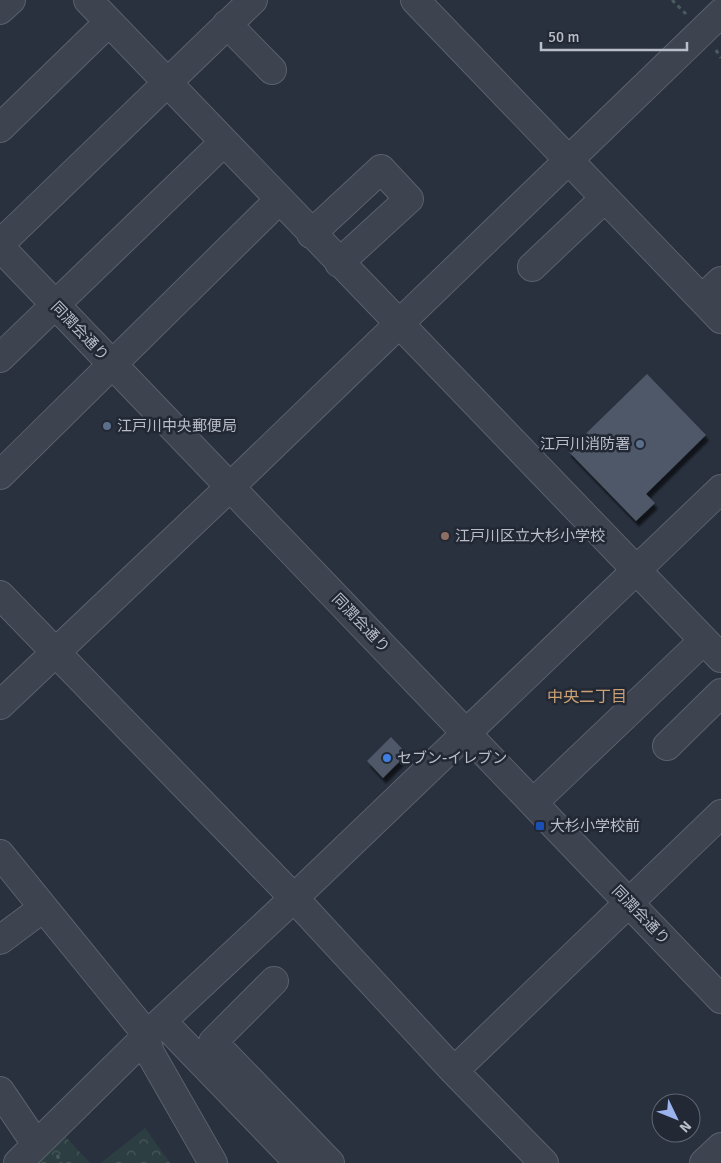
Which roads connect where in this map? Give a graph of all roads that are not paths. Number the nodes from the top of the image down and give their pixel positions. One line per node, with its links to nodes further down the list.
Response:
1 (10, 0): 5 (street)
2 (88, 0): 7 (street)
3 (253, 0): 8 (street)
4 (416, 0): 13 (street)
5 (0, 10)
6 (721, 13): 13 (street)
7 (109, 22): 10 (street); 11 (street)
8 (227, 24): 9 (street); 10 (street)
9 (272, 70)
10 (167, 83): 12 (street); 17 (street)
11 (0, 128)
12 (224, 142): 15 (street); 21 (street)
13 (568, 159): 14 (street); 23 (street)
14 (605, 198): 19 (street); 20 (street)
15 (279, 200): 16 (street); 25 (street)
16 (311, 234): 18 (street); 18 (street)
17 (0, 245): 21 (street, 同潤会通り)
18 (339, 263): 23 (street)
19 (532, 267)
20 (711, 290): 22 (street)
21 (55, 305): 24 (street); 25 (street, 同潤会通り)
22 (721, 318)
23 (397, 324): 27 (street); 29 (street)
24 (0, 358)
25 (112, 364): 26 (street); 27 (street, 同潤会通り)
26 (0, 475)
27 (230, 487): 32 (street); 35 (street, 同潤会通り)
28 (721, 489): 29 (street)
29 (638, 568): 31 (street); 35 (street)
30 (0, 595): 32 (street)
31 (714, 643): 37 (street)
32 (55, 653): 34 (street); 40 (street)
33 (721, 693): 36 (street)
34 (0, 705)
35 (466, 733): 37 (street, 同潤会通り); 40 (street)
36 (667, 746)
37 (533, 803): 41 (street, 同潤会通り)
38 (721, 814): 41 (street)
39 (0, 854): 42 (street)
40 (294, 898): 46 (street); 47 (street)
41 (628, 902): 45 (street, 同潤会通り); 47 (street)
42 (43, 908): 43 (street); 46 (street)
43 (0, 940)
44 (274, 981): 53 (street)
45 (721, 999)
46 (154, 1029): 50 (street); 51 (street); 52 (street)
47 (454, 1071): 54 (street)
48 (0, 1091): 50 (street)
49 (721, 1147): 55 (street)
50 (27, 1153)
51 (213, 1163)
52 (299, 1163)
53 (330, 1163)
54 (544, 1163)
55 (704, 1163)

